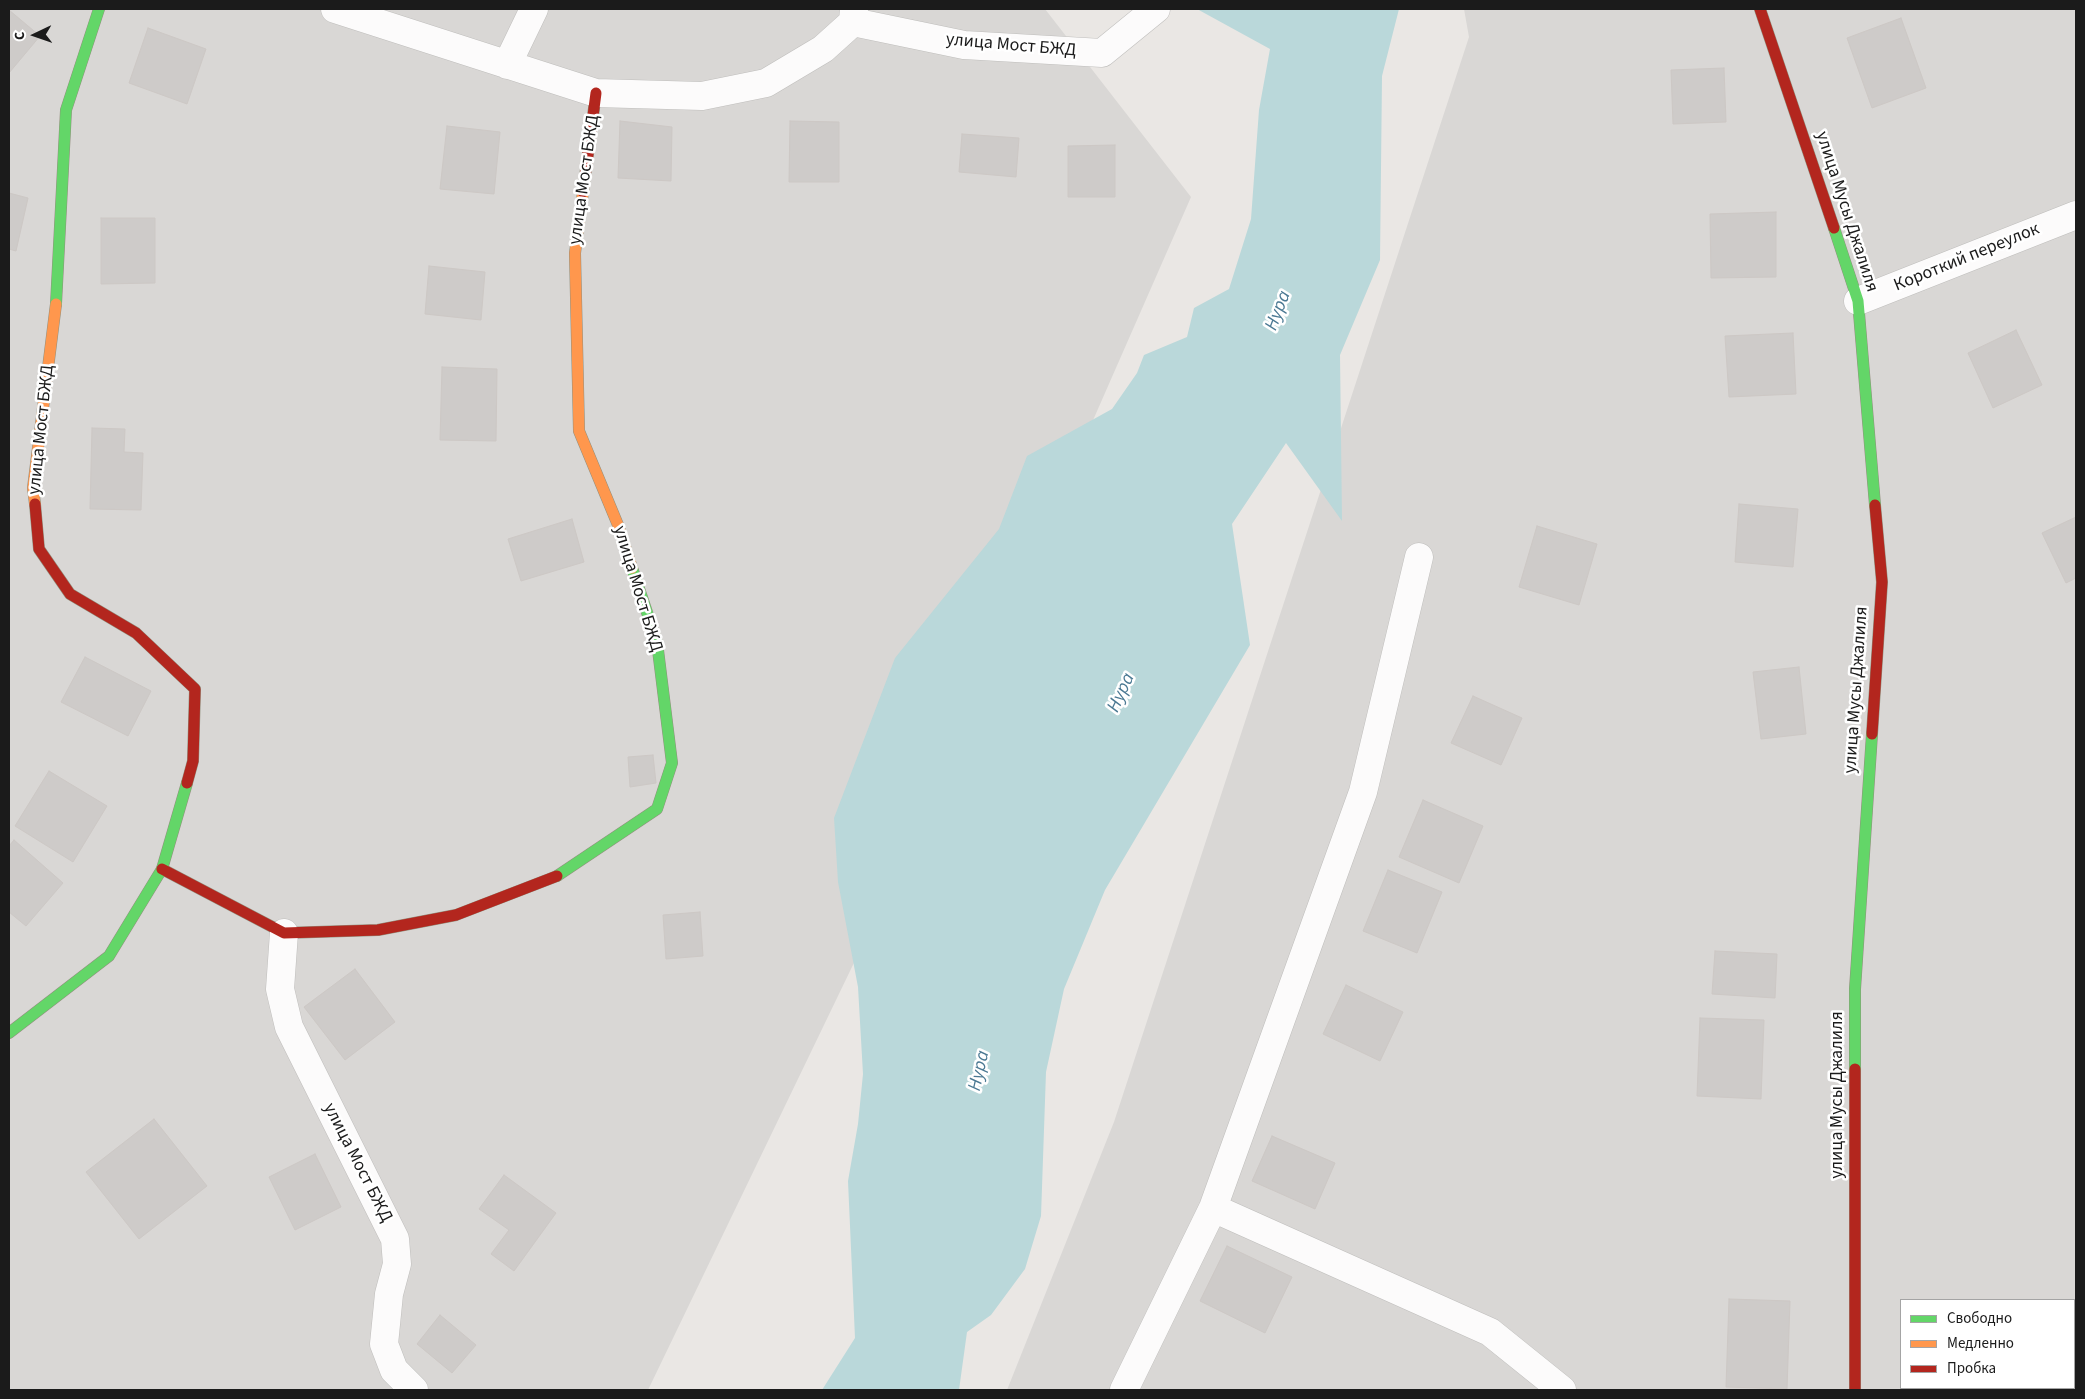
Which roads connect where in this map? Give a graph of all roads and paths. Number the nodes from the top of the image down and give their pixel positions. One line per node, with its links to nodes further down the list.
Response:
1 (99, 9): 12 (street, улица Мост БЖД)
2 (335, 9): 7 (street, улица Мост БЖД)
3 (534, 9): 7 (street)
4 (1156, 9): 6 (street, улица Мост БЖД)
5 (1760, 9): 10 (street, улица Мусы Джалиля)
6 (853, 16): 8 (street, улица Мост БЖД)
7 (507, 66): 8 (street, улица Мост БЖД)
8 (596, 93): 13 (street, улица Мост БЖД)
9 (2076, 214): 10 (street, Короткий переулок)
10 (1858, 301): 19 (street, улица Мусы Джалиля)
11 (1419, 557): 15 (street)
12 (162, 869): 13 (street); 14 (street, улица Мост БЖД)
13 (284, 934): 16 (street, улица Мост БЖД)
14 (9, 1033)
15 (1213, 1208): 17 (street); 18 (street)
16 (414, 1390)
17 (1124, 1390)
18 (1562, 1390)
19 (1855, 1390)

